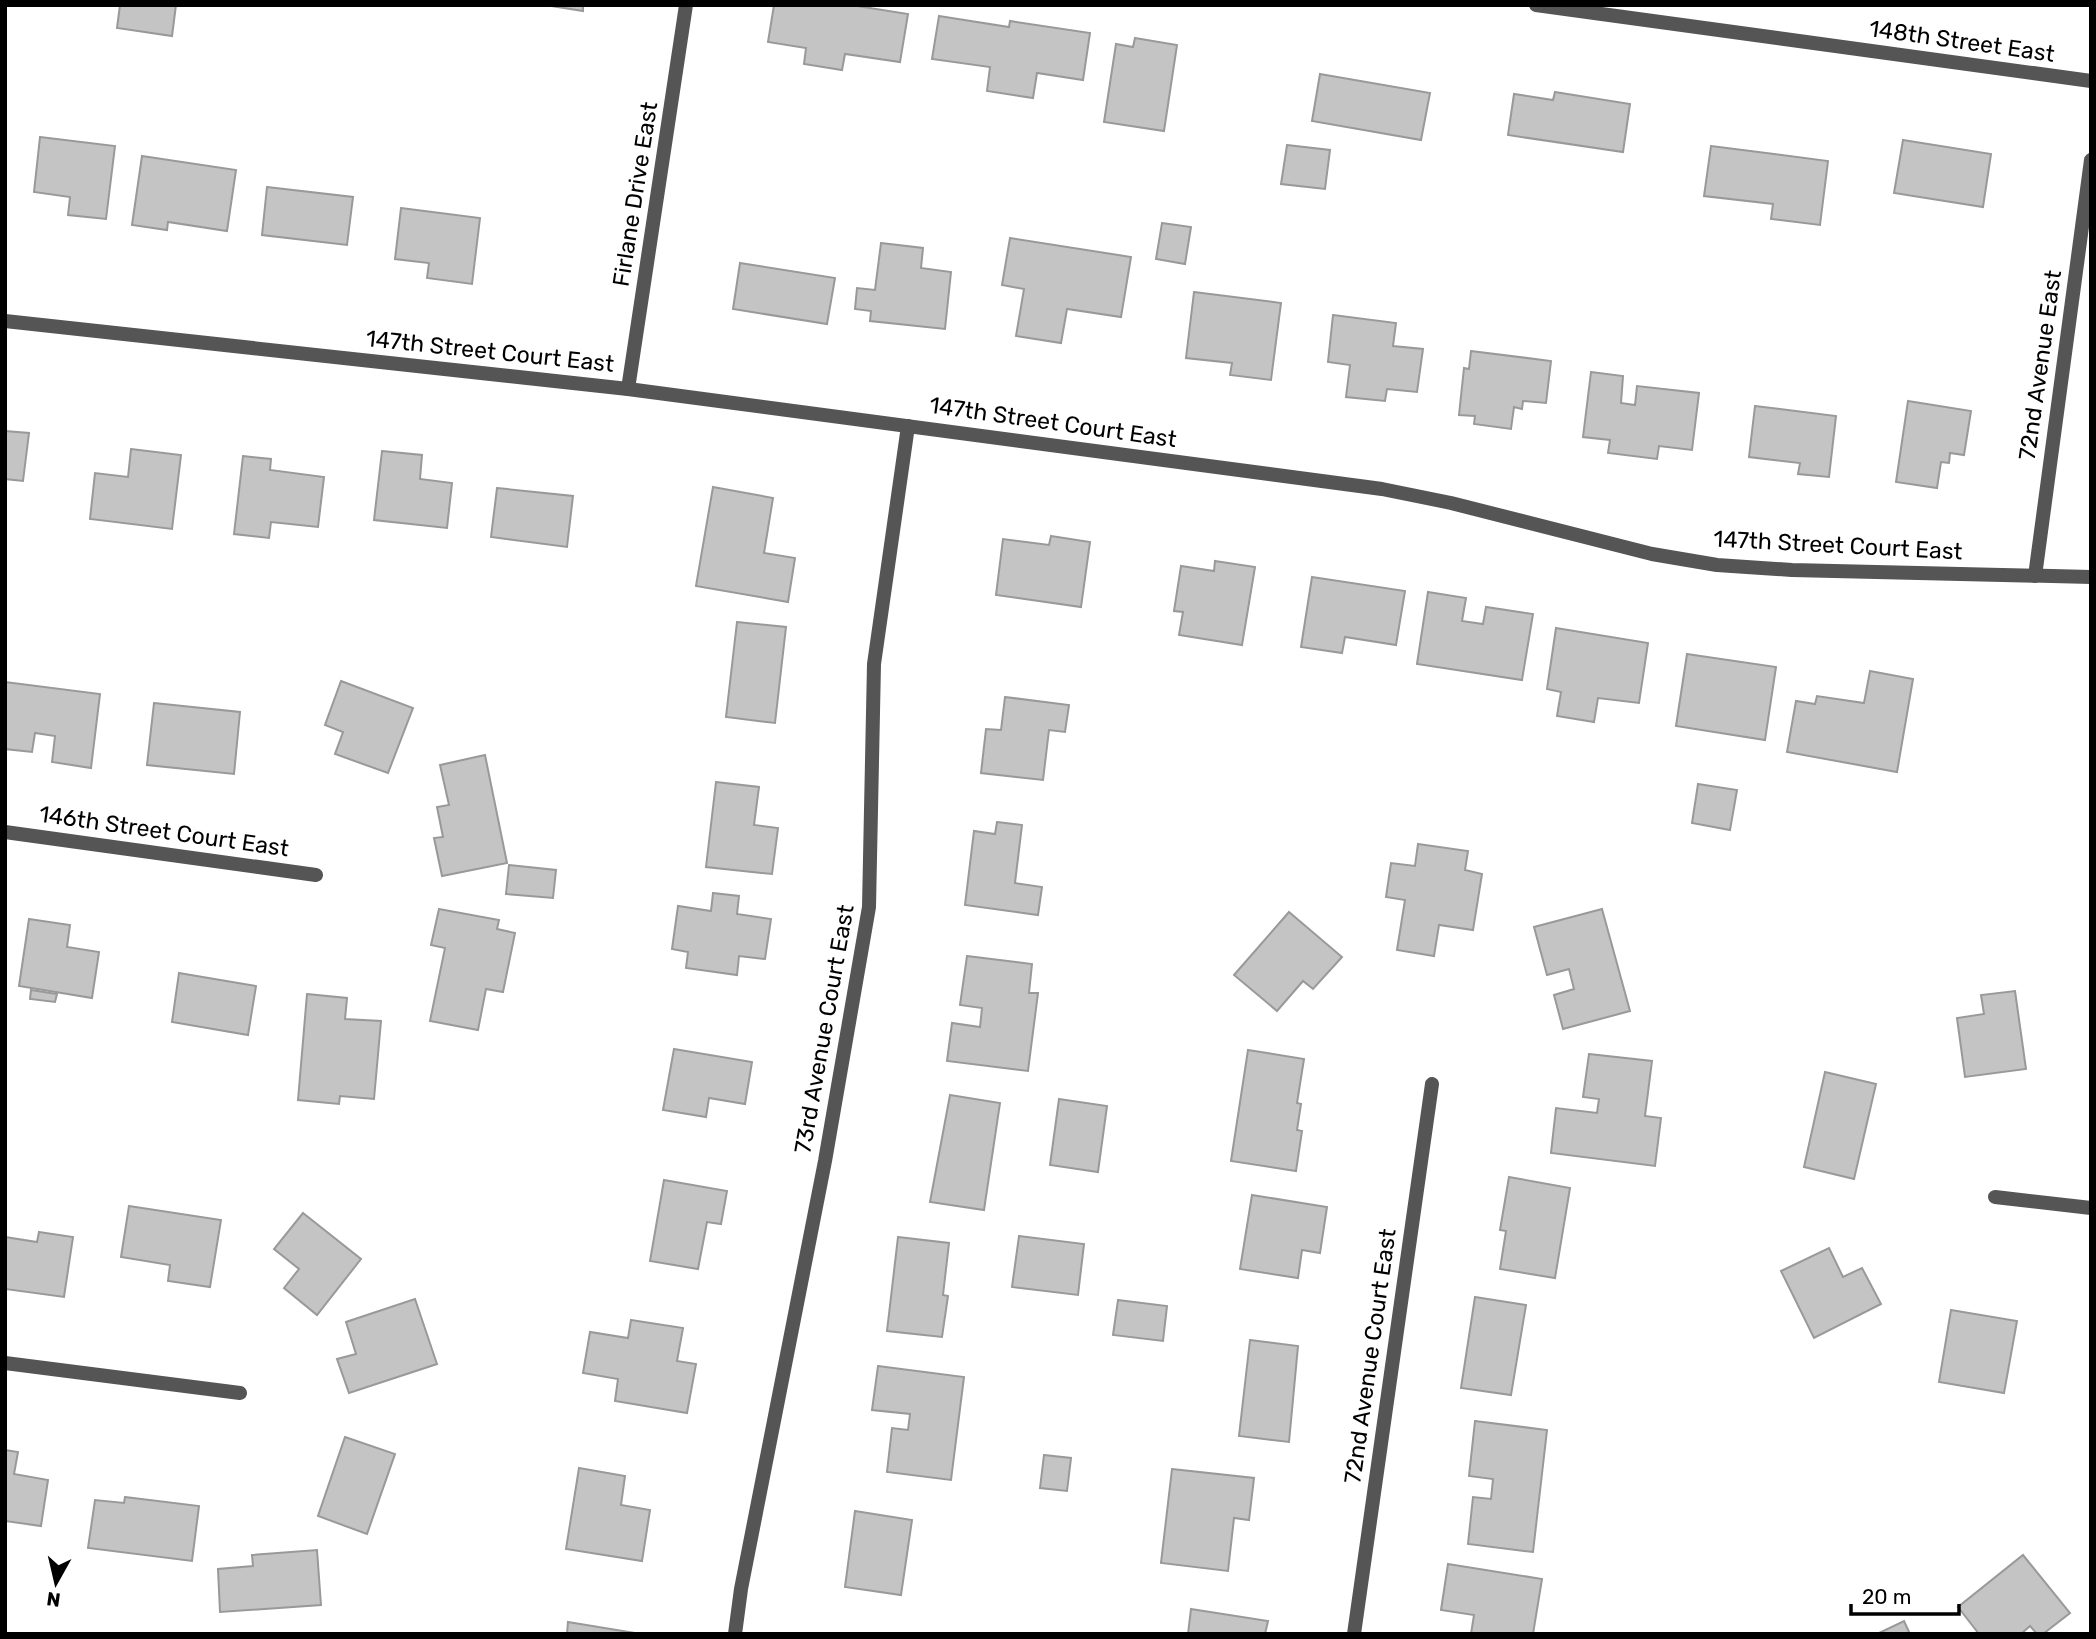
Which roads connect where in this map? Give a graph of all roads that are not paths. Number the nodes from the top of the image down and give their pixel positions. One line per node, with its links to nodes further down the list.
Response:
1 (686, 5): 7 (street, Firlane Drive East)
2 (1536, 5): 3 (street, 148th Street East)
3 (1638, 12): 4 (street, 148th Street East)
4 (2091, 81)
5 (2091, 160): 9 (street, 72nd Avenue East)
6 (5, 321): 7 (street, 147th Street Court East)
7 (628, 390): 8 (street, 147th Street Court East)
8 (908, 426): 9 (street, 147th Street Court East); 18 (street, 73rd Avenue Court East)
9 (2035, 576): 10 (street, 147th Street Court East)
10 (2091, 577)
11 (5, 832): 12 (street, 146th Street Court East)
12 (316, 875)
13 (1432, 1084): 19 (street, 72nd Avenue Court East)
14 (1995, 1197): 15 (street)
15 (2091, 1208)
16 (5, 1363): 17 (street)
17 (240, 1393)
18 (735, 1634)
19 (1354, 1634)

